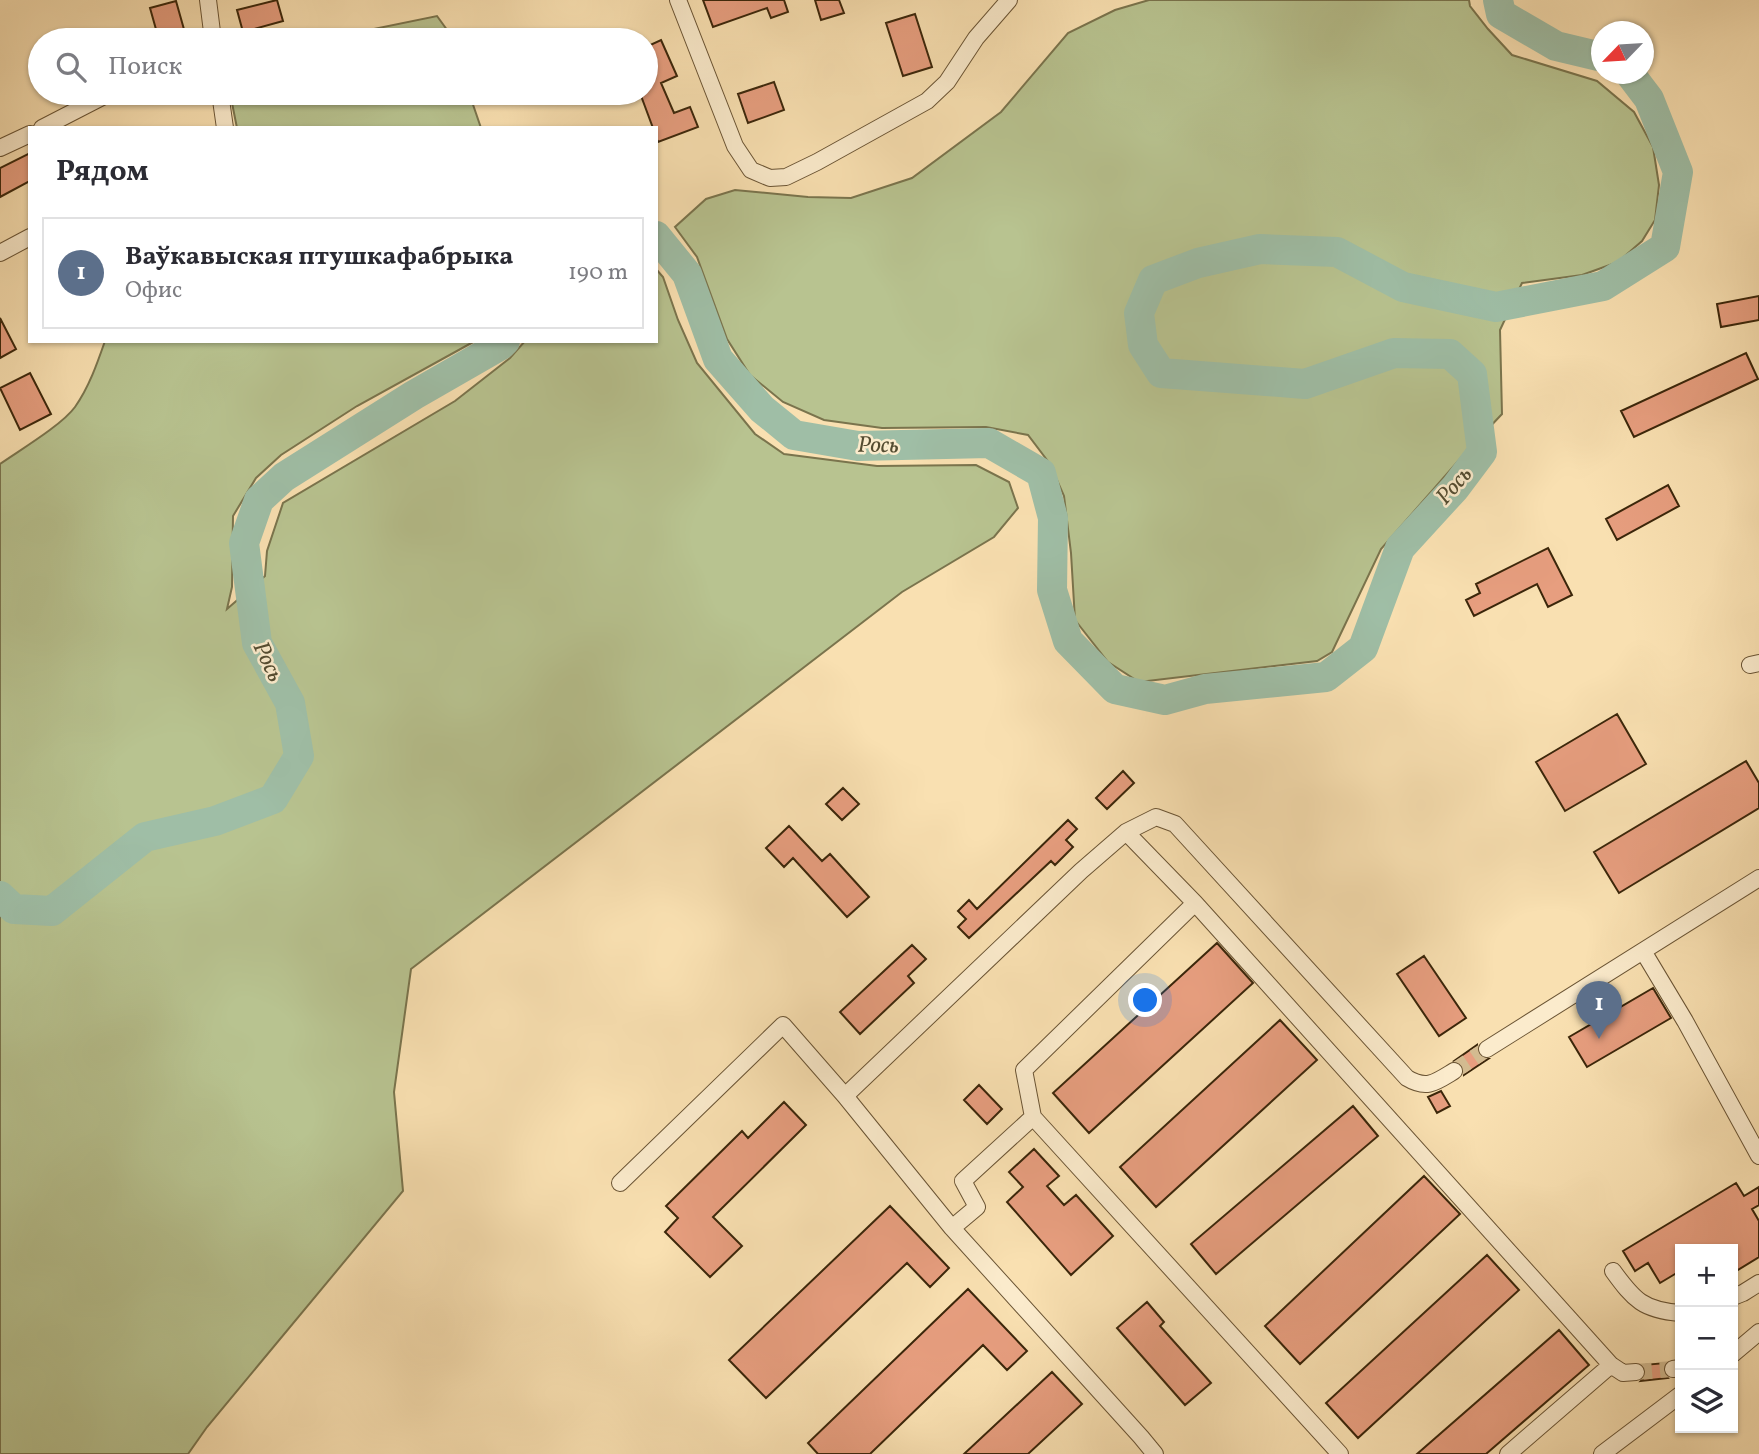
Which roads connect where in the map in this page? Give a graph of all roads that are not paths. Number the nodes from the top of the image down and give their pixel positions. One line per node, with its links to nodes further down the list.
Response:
1 (208, 0): 4 (street)
2 (678, 0): 3 (street)
3 (1009, 0)
4 (212, 28)
5 (87, 105): 7 (street)
6 (222, 105): 8 (street)
7 (46, 126)
8 (225, 126)
9 (28, 135): 10 (street)
10 (0, 148)
11 (28, 238): 12 (street)
12 (0, 253)
13 (1126, 832): 15 (street); 18 (street); 19 (street)
14 (1759, 878): 16 (street)
15 (1195, 904): 20 (street); 30 (street)
16 (1643, 951): 17 (street); 21 (street)
17 (1487, 1049)
18 (1454, 1071)
19 (845, 1096): 22 (street); 23 (street)
20 (1033, 1117): 23 (street); 34 (street)
21 (1759, 1156)
22 (620, 1183)
23 (952, 1228): 33 (street)
24 (1613, 1270): 27 (street)
25 (1759, 1283): 26 (street)
26 (1738, 1295)
27 (1675, 1313)
28 (1759, 1332): 29 (street)
29 (1738, 1350)
30 (1611, 1365): 31 (street); 35 (street)
31 (1636, 1372)
32 (1675, 1399): 36 (street)
33 (1155, 1454)
34 (1340, 1454)
35 (1508, 1454)
36 (1602, 1454)

